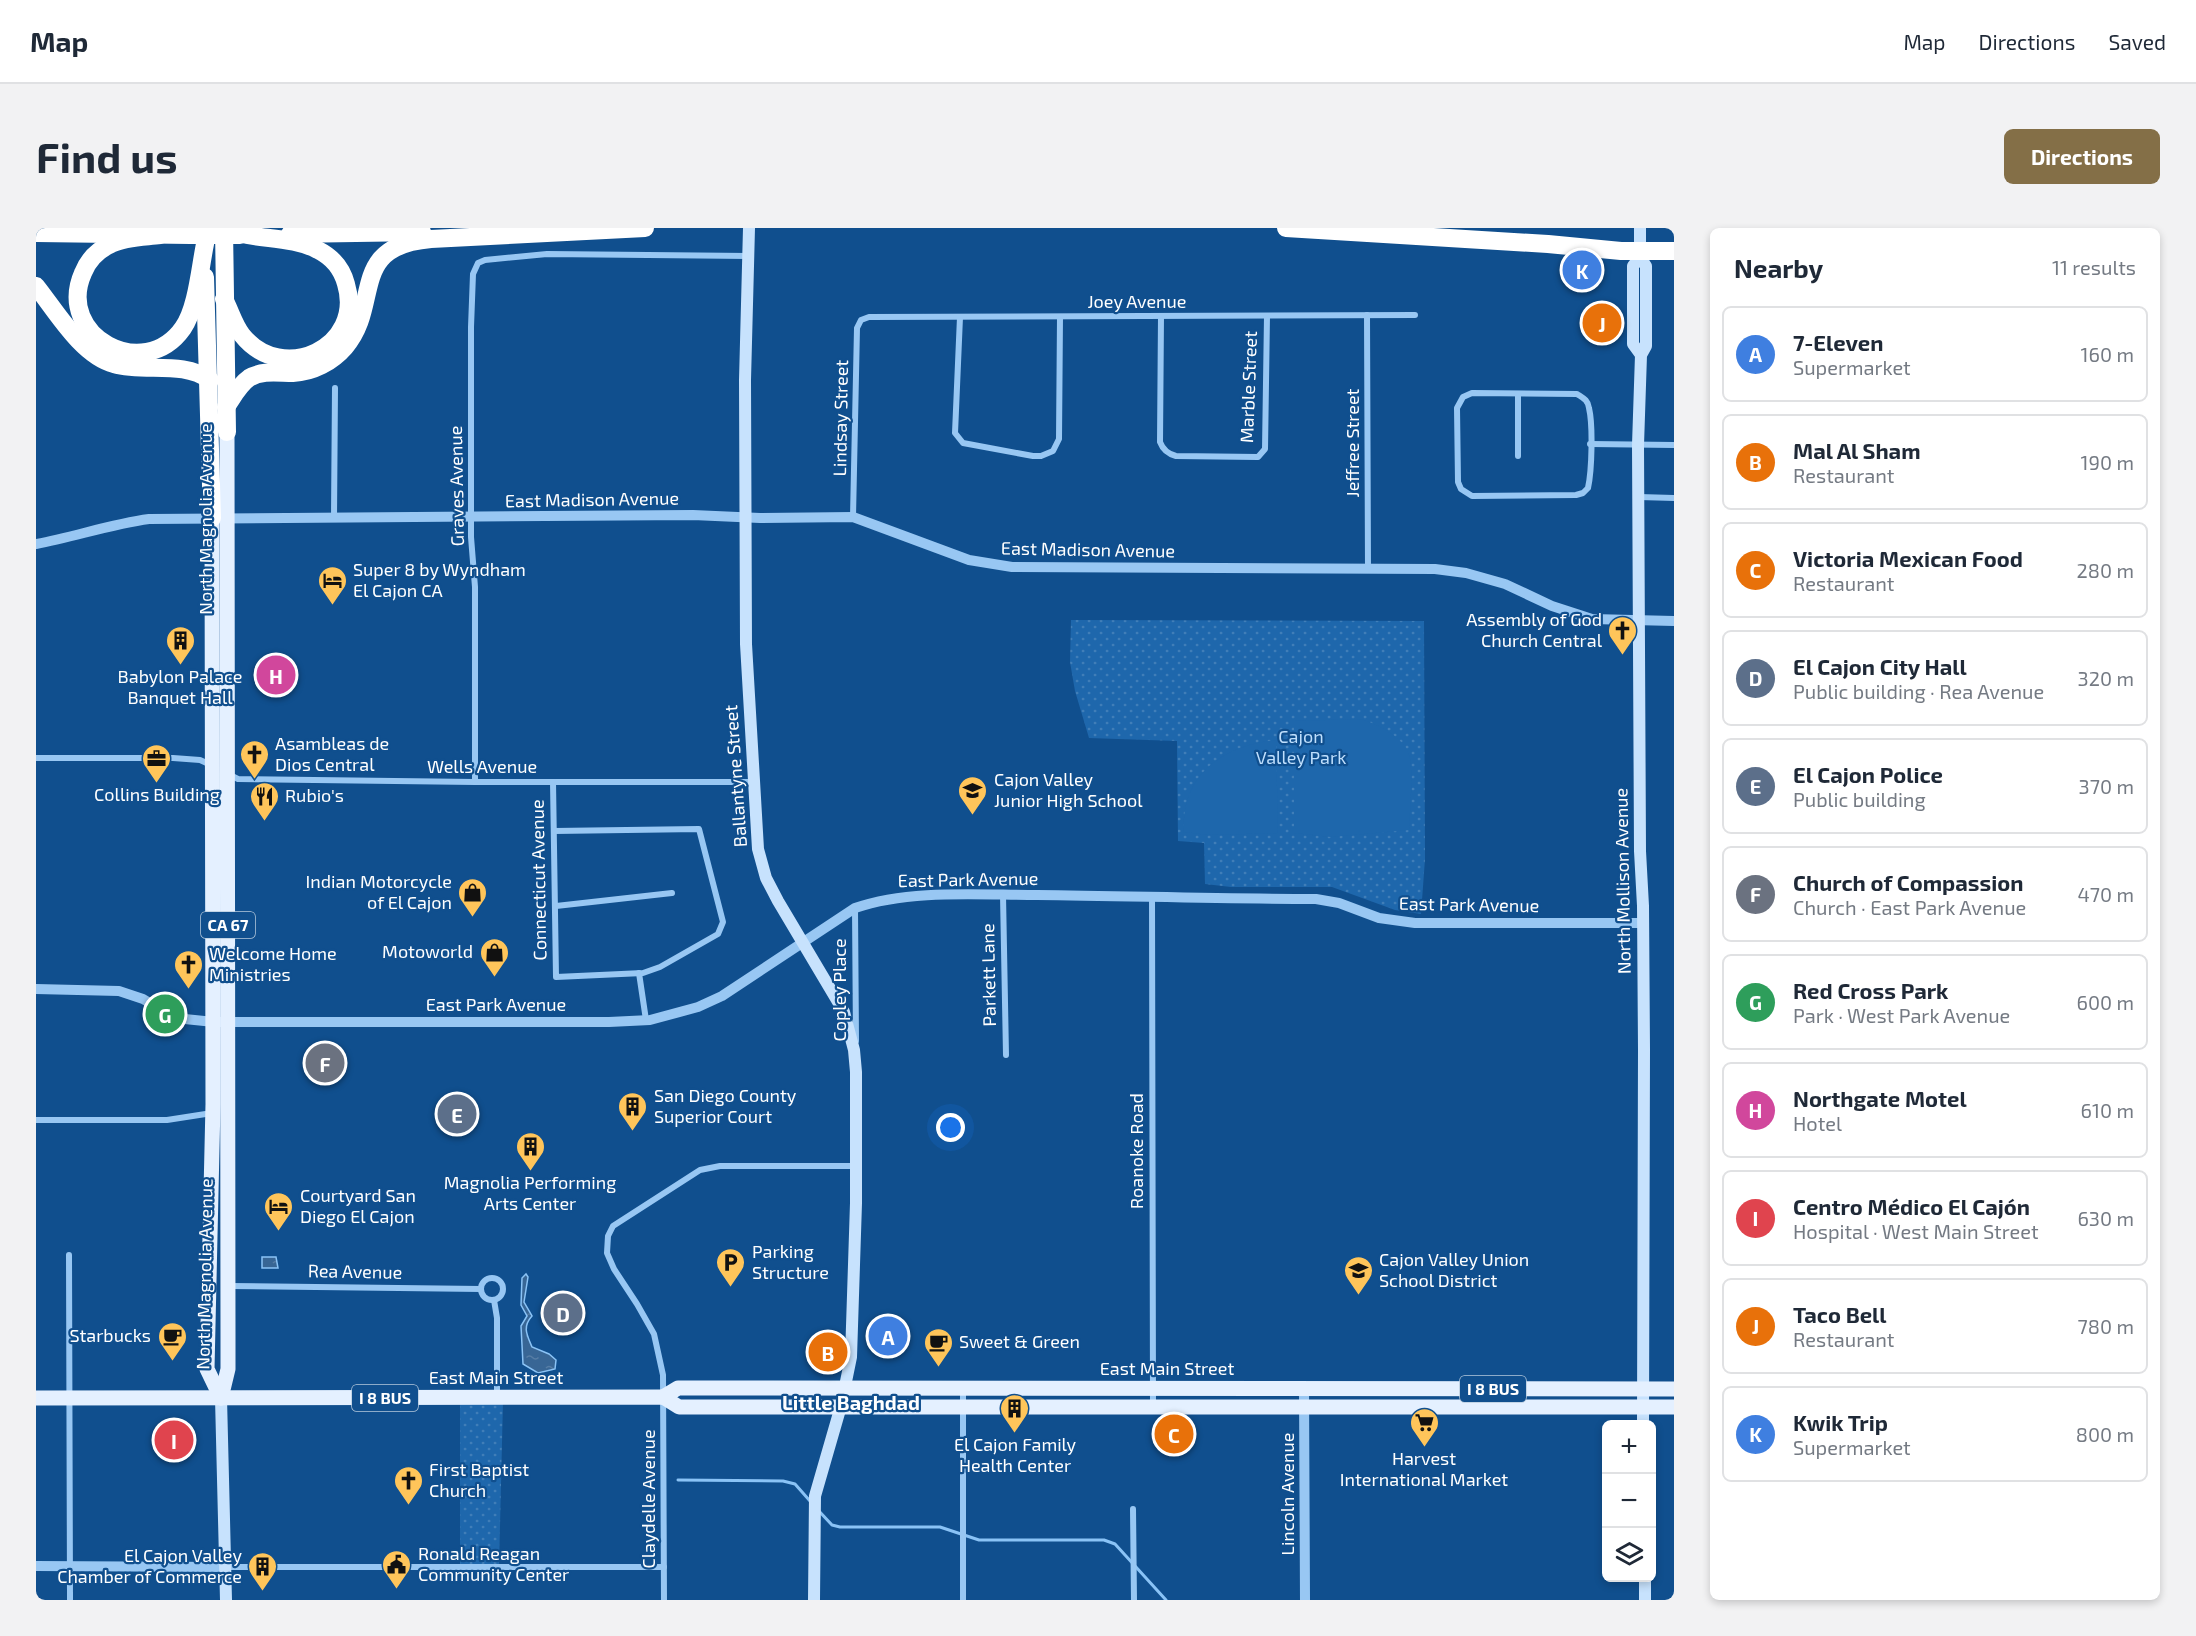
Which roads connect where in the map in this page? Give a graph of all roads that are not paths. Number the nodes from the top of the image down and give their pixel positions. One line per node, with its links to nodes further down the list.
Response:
1 (645, 228): 5 (highway)
2 (749, 228): 12 (main road, Ballantyne Street)
3 (1286, 228): 11 (highway)
4 (1640, 228): 11 (main road, North Mollison Avenue)
5 (553, 232): 7 (highway); 28 (highway)
6 (36, 233): 8 (highway)
7 (237, 233): 9 (highway, bridge); 14 (highway, North Magnolia Avenue); 14 (highway)
8 (160, 235): 9 (highway); 9 (highway)
9 (200, 236): 25 (highway, North Magnolia Avenue)
10 (1674, 251): 11 (highway)
11 (1640, 254): 15 (main road, North Mollison Avenue); 23 (main road, North Mollison Avenue)
12 (749, 256): 37 (main road, Ballantyne Street); 40 (street, Graves Avenue)
13 (36, 286): 25 (highway)
14 (224, 299): 28 (highway, North Magnolia Avenue)
15 (1633, 312): 23 (main road); 24 (main road, North Mollison Avenue)
16 (1367, 315): 17 (street, Joey Avenue); 19 (street, Joey Avenue); 42 (street, Jeffree Street)
17 (1415, 315)
18 (1161, 316): 19 (street, Joey Avenue); 19 (street, Marble Street); 21 (street, Joey Avenue)
19 (1267, 316)
20 (960, 317): 21 (street, Joey Avenue); 21 (street); 22 (street, Joey Avenue)
21 (1060, 317)
22 (861, 320): 38 (street, Lindsay Street)
23 (1646, 332): 24 (main road, North Mollison Avenue)
24 (1641, 355): 31 (main road, North Mollison Avenue)
25 (210, 380): 36 (highway, North Magnolia Avenue)
26 (335, 387): 39 (street)
27 (1518, 394): 30 (street); 30 (street); 33 (street)
28 (226, 407): 29 (highway, North Magnolia Avenue)
29 (227, 432): 36 (main road, North Magnolia Avenue)
30 (1590, 444): 31 (street)
31 (1638, 445): 32 (street); 34 (main road, North Mollison Avenue)
32 (1674, 445)
33 (1518, 456)
34 (1638, 497): 35 (street); 43 (main road, North Mollison Avenue)
35 (1674, 498)
36 (220, 517): 39 (street, East Madison Avenue); 41 (street, East Madison Avenue); 46 (main road, North Magnolia Avenue / CA 67)
37 (746, 517): 38 (street, East Madison Avenue); 40 (street, East Madison Avenue); 49 (main road, Ballantyne Street)
38 (854, 517): 42 (street, East Madison Avenue)
39 (334, 518): 40 (street, East Madison Avenue)
40 (471, 518): 47 (street, Graves Avenue)
41 (36, 544)
42 (1368, 570): 43 (street, East Madison Avenue)
43 (1638, 621): 44 (street, East Madison Avenue); 56 (main road, North Mollison Avenue)
44 (1674, 621)
45 (36, 758): 46 (street, Wells Avenue)
46 (221, 770): 47 (street, Wells Avenue); 61 (main road, North Magnolia Avenue / CA 67)
47 (475, 782): 48 (street, Wells Avenue)
48 (553, 782): 49 (street, Wells Avenue); 50 (street, Connecticut Avenue)
49 (753, 782): 57 (main road, Ballantyne Street)
50 (554, 831): 54 (street, Connecticut Avenue); 58 (street)
51 (672, 893): 54 (street)
52 (1003, 895): 53 (street, East Park Avenue); 55 (street, East Park Avenue); 62 (street, Parkett Lane)
53 (1152, 896): 56 (street, East Park Avenue); 76 (street, Roanoke Road)
54 (556, 906): 58 (street, Connecticut Avenue)
55 (855, 908): 57 (street, East Park Avenue); 63 (street, Copley Place)
56 (1643, 923): 79 (main road, North Mollison Avenue)
57 (802, 944): 60 (street, East Park Avenue); 63 (main road, Ballantyne Street)
58 (639, 973): 60 (street)
59 (36, 989): 61 (street, East Park Avenue)
60 (646, 1020): 61 (street, East Park Avenue)
61 (220, 1022): 64 (main road, North Magnolia Avenue / CA 67); 68 (main road, North Magnolia Avenue / CA 67)
62 (1006, 1055)
63 (856, 1072): 66 (main road, Ballantyne Street)
64 (213, 1113): 65 (street); 67 (main road, North Magnolia Avenue / CA 67)
65 (36, 1120)
66 (856, 1166): 74 (main road, Ballantyne Street); 85 (street, Claydelle Avenue)
67 (210, 1176): 68 (main road); 70 (main road, North Magnolia Avenue / CA 67)
68 (227, 1176): 71 (main road, North Magnolia Avenue / CA 67)
69 (69, 1255): 82 (street)
70 (209, 1262): 71 (main road); 83 (main road, North Magnolia Avenue / CA 67)
71 (228, 1286): 72 (street, Rea Avenue); 83 (main road, North Magnolia Avenue / CA 67)
72 (481, 1289): 73 (street); 73 (street)
73 (494, 1300): 84 (street)
74 (845, 1387): 75 (main road, East Main Street / I 8 BUS); 85 (main road, East Main Street / I 8 BUS); 86 (main road, Ballantyne Street)
75 (963, 1388): 76 (main road, East Main Street / I 8 BUS); 88 (street)
76 (1153, 1388): 77 (main road, East Main Street / I 8 BUS); 87 (street, Roanoke Road)
77 (1304, 1388): 78 (main road, East Main Street / I 8 BUS); 89 (street, Lincoln Avenue)
78 (1414, 1389): 79 (main road, East Main Street / I 8 BUS); 92 (main road)
79 (1643, 1389): 80 (main road, East Main Street / I 8 BUS); 90 (main road, North Mollison Avenue)
80 (1674, 1389)
81 (36, 1398): 82 (main road, I 8 BUS)
82 (69, 1398): 83 (main road, I 8 BUS); 96 (street)
83 (220, 1398): 84 (main road, East Main Street / I 8 BUS); 97 (main road)
84 (497, 1398): 85 (main road, East Main Street / I 8 BUS)
85 (663, 1398): 86 (main road, East Main Street / I 8 BUS); 98 (street, Claydelle Avenue)
86 (841, 1406): 88 (main road, East Main Street / I 8 BUS); 103 (main road, Ballantyne Street)
87 (1153, 1406): 88 (main road, East Main Street / I 8 BUS); 89 (main road, East Main Street / I 8 BUS)
88 (963, 1407): 104 (street)
89 (1304, 1407): 92 (main road, East Main Street / I 8 BUS); 106 (street, Lincoln Avenue)
90 (1643, 1407): 91 (main road, East Main Street / I 8 BUS); 92 (main road, East Main Street / I 8 BUS); 93 (main road, North Mollison Avenue)
91 (1674, 1407)
92 (1414, 1408)
93 (1643, 1420)
94 (1133, 1509): 105 (street)
95 (36, 1566): 96 (street)
96 (70, 1566): 97 (street); 100 (street)
97 (225, 1567): 98 (street); 101 (main road)
98 (664, 1567): 102 (street, Claydelle Avenue)
99 (1645, 1582): 107 (main road)
100 (70, 1600)
101 (226, 1600)
102 (664, 1600)
103 (814, 1600)
104 (963, 1600)
105 (1134, 1600)
106 (1305, 1600)
107 (1645, 1600)

